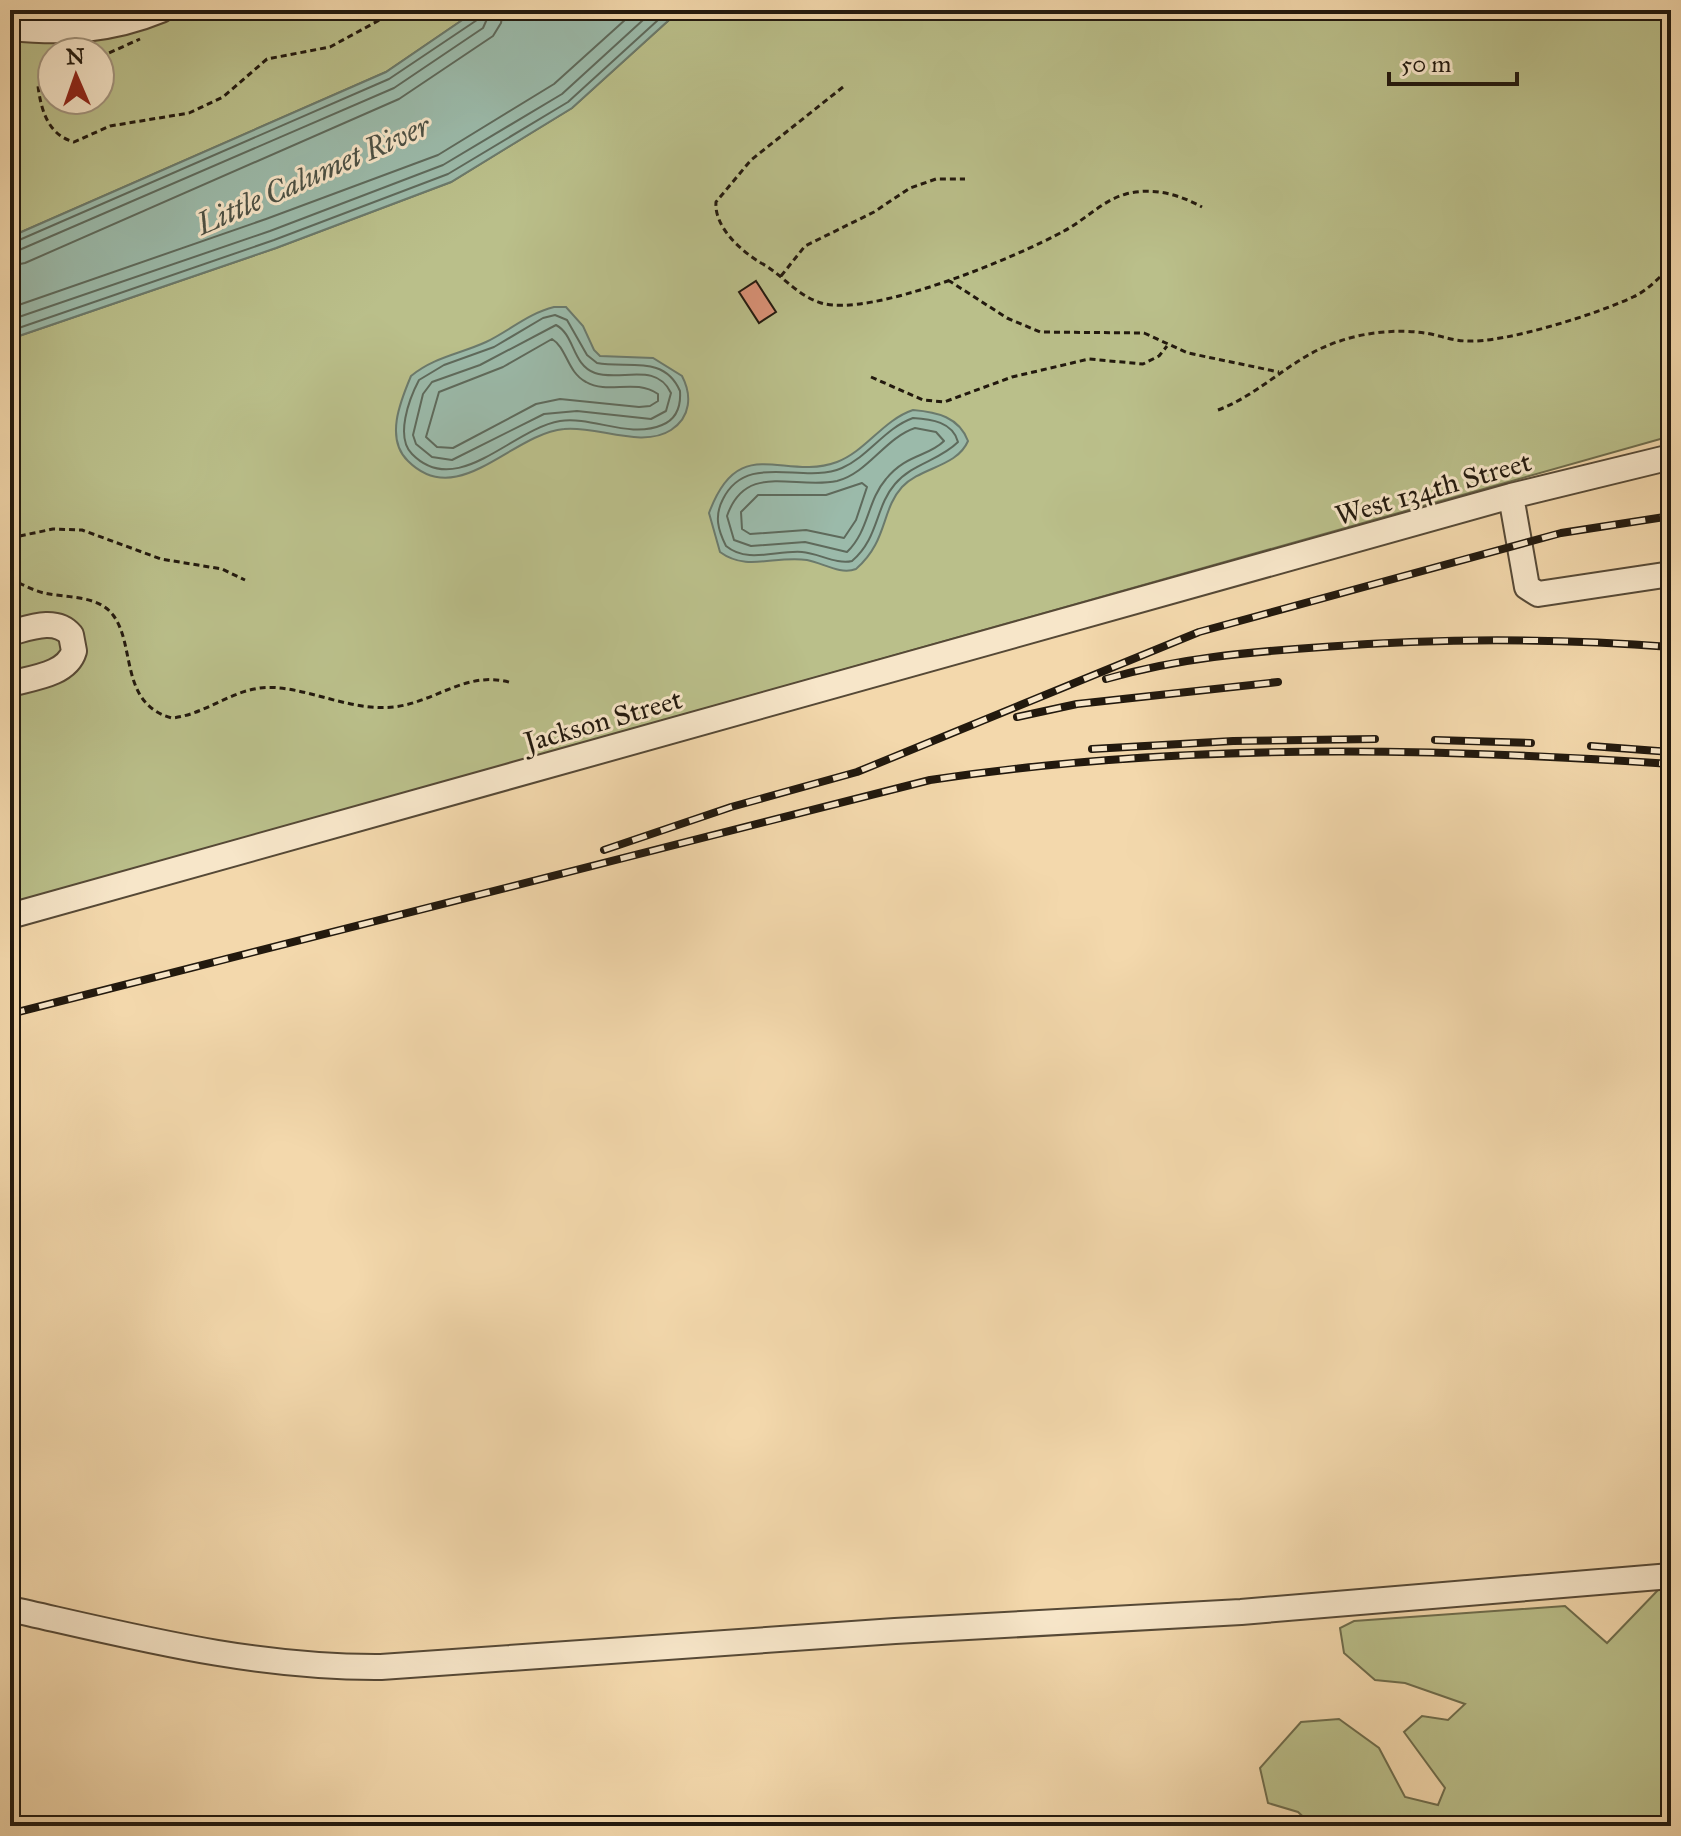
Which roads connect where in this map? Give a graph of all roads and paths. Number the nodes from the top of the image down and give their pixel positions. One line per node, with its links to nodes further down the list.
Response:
1 (161, 10): 3 (street)
2 (398, 10): 5 (path)
3 (10, 28)
4 (843, 87): 9 (path)
5 (45, 116)
6 (965, 179): 9 (path)
7 (1202, 207): 10 (path)
8 (1662, 275): 12 (path)
9 (781, 276): 10 (path)
10 (948, 280): 11 (path)
11 (1168, 345): 12 (path); 13 (path)
12 (1281, 373): 14 (path)
13 (871, 377)
14 (1218, 410)
15 (1671, 457): 16 (street, West 134th Street)
16 (1511, 496): 18 (street); 21 (street, West 134th Street)
17 (10, 538): 20 (path)
18 (1671, 574)
19 (10, 578): 23 (path)
20 (245, 580)
21 (1212, 582): 25 (street, Jackson Street)
22 (10, 633): 24 (street)
23 (512, 683)
24 (10, 684)
25 (10, 916)
26 (1671, 1576): 27 (street)
27 (10, 1609)

